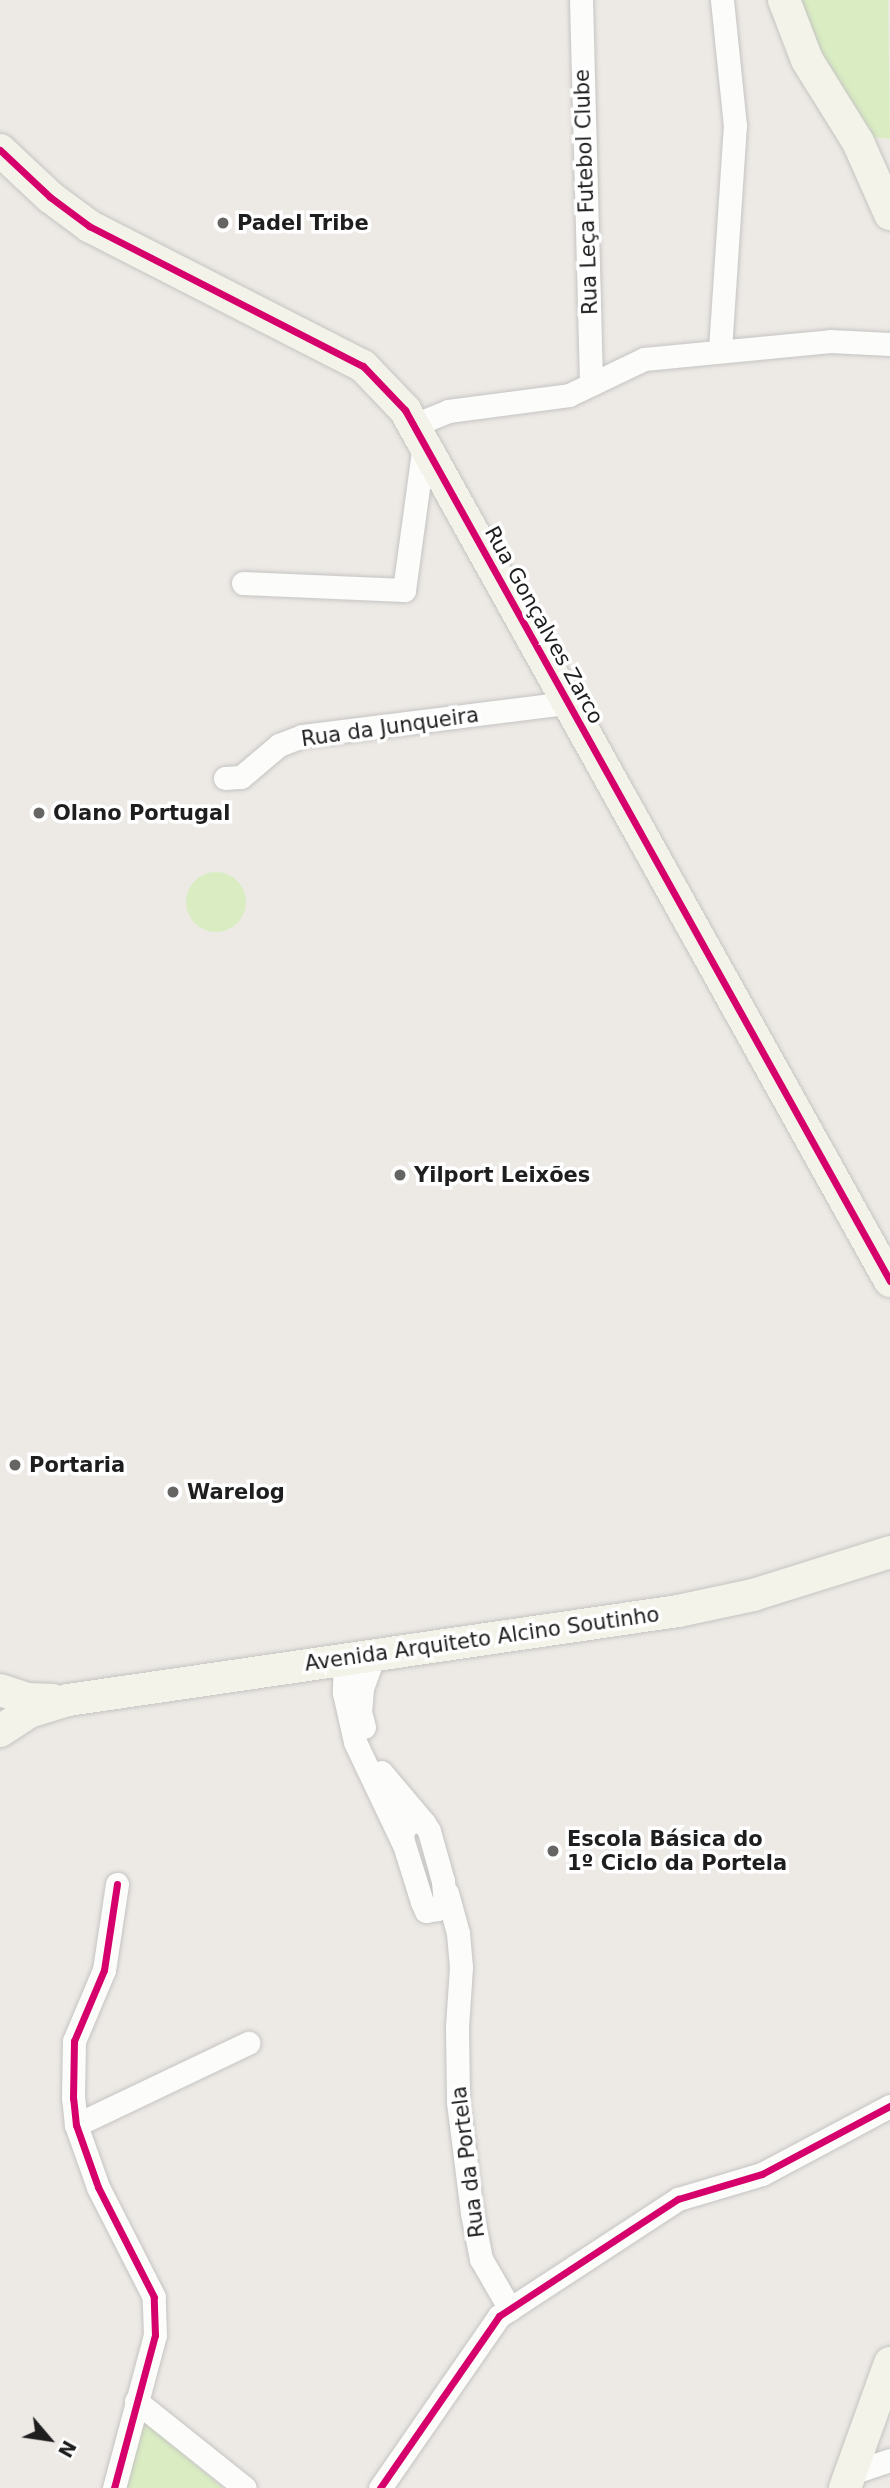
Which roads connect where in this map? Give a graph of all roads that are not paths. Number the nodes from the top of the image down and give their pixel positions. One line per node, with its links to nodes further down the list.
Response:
1 (581, 0): 10 (street, Rua Leça Futebol Clube)
2 (722, 0): 9 (street)
3 (784, 0): 4 (street)
4 (858, 142): 6 (street); 7 (street)
5 (0, 150): 11 (street, Rua Gonçalves Zarco)
6 (890, 153)
7 (890, 215)
8 (890, 344): 9 (street)
9 (720, 350): 10 (street)
10 (591, 384): 11 (street)
11 (419, 435): 12 (street); 13 (street, Rua Gonçalves Zarco)
12 (243, 583)
13 (566, 703): 14 (street, Rua da Junqueira); 15 (street, Rua Gonçalves Zarco)
14 (225, 778)
15 (890, 1281)
16 (890, 1552): 17 (street, Avenida Arquiteto Alcino Soutinho)
17 (360, 1657): 18 (street, Avenida Arquiteto Alcino Soutinho); 20 (street, Rua da Portela); 23 (street, Rua da Portela)
18 (297, 1665): 20 (street); 21 (street, Avenida Arquiteto Alcino Soutinho)
19 (0, 1690): 21 (street, Avenida Arquiteto Alcino Soutinho)
20 (344, 1693): 24 (street, Rua da Portela)
21 (68, 1700): 22 (street, Avenida Arquiteto Alcino Soutinho)
22 (0, 1731)
23 (424, 1823): 24 (street, Rua da Portela); 26 (street, Rua da Portela)
24 (406, 1852): 27 (street, Rua da Portela)
25 (117, 1884): 31 (street)
26 (446, 1894): 27 (street); 28 (street, Rua da Portela)
27 (426, 1911): 28 (street, Rua da Portela)
28 (458, 2006): 32 (street, Rua da Portela)
29 (248, 2043): 31 (street)
30 (890, 2106): 32 (street)
31 (76, 2125): 34 (street)
32 (510, 2309): 39 (street)
33 (890, 2363): 36 (street)
34 (136, 2401): 37 (street); 38 (street)
35 (890, 2460): 36 (street)
36 (846, 2481)
37 (114, 2488)
38 (246, 2488)
39 (380, 2488)

